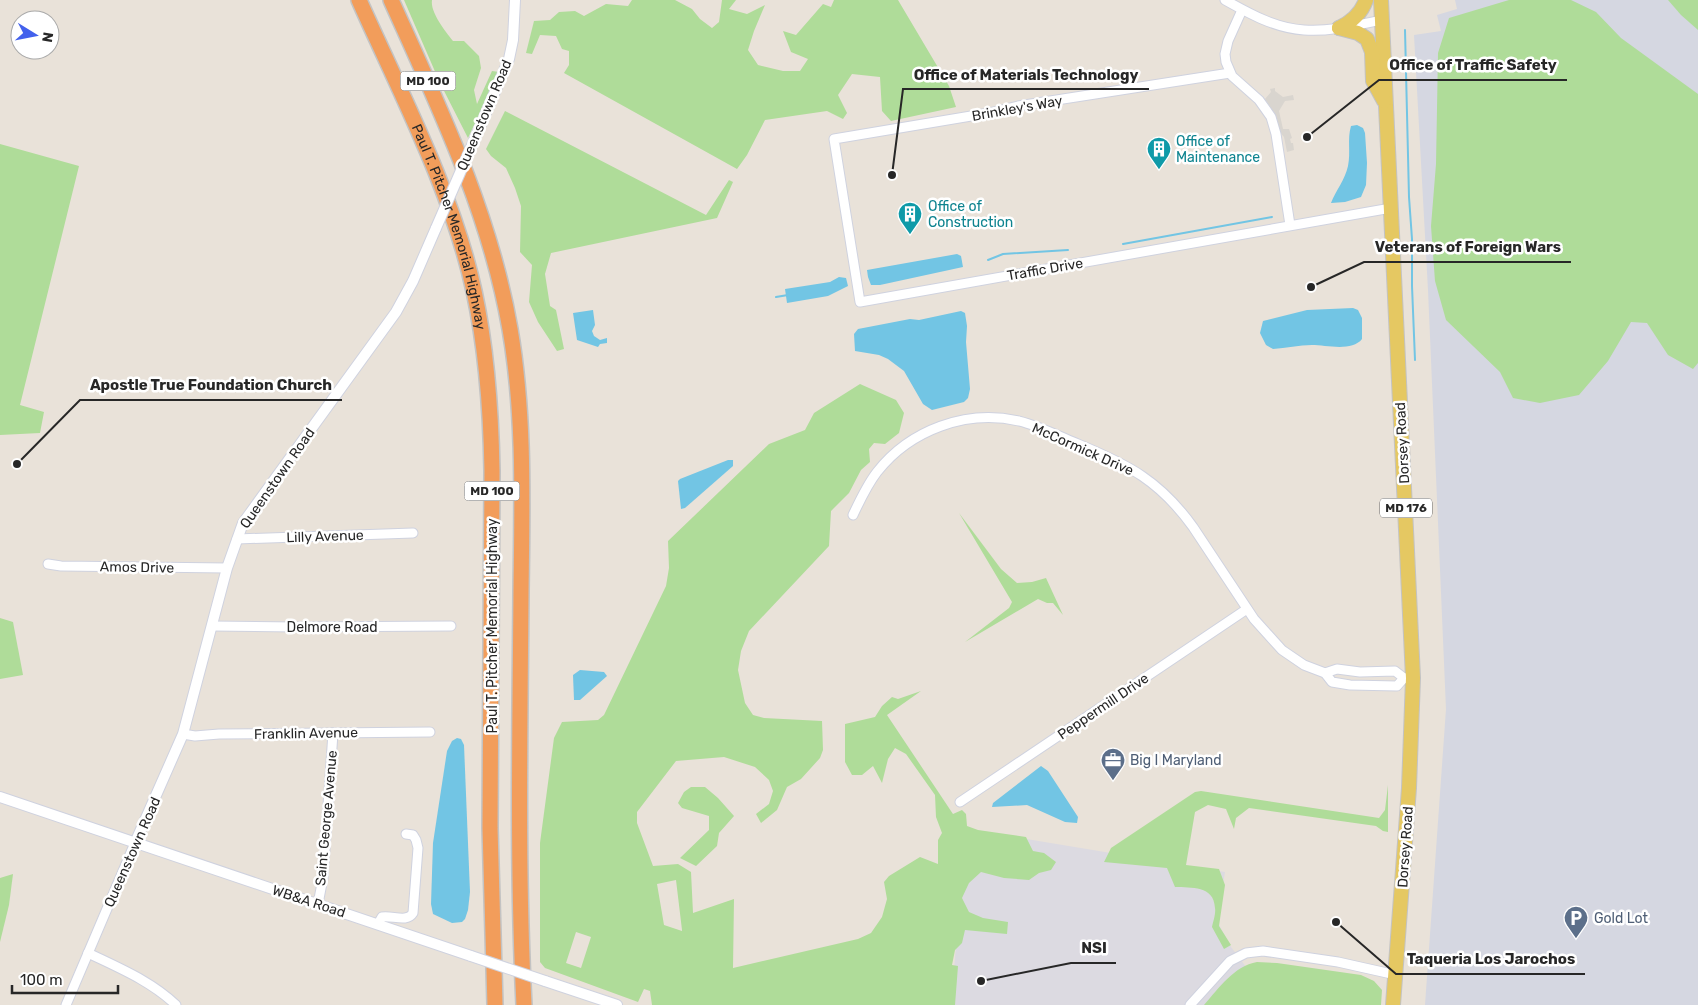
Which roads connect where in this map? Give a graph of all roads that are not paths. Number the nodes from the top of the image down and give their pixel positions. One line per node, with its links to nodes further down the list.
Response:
1 (359, 0): 38 (highway, Paul T. Pitcher Memorial Highway / MD 100)
2 (392, 0): 39 (highway, Paul T. Pitcher Memorial Highway / MD 100)
3 (515, 0): 17 (street, Queenstown Road, bridge)
4 (1225, 0): 7 (street)
5 (1366, 0): 9 (main road)
6 (1381, 0): 8 (main road, Dorsey Road / MD 176)
7 (1242, 10): 9 (street); 10 (street)
8 (1382, 20): 9 (street); 11 (main road, Dorsey Road / MD 176)
9 (1339, 28): 11 (main road)
10 (1230, 73): 12 (street, Brinkley's Way); 14 (street)
11 (1386, 104): 13 (main road, Dorsey Road / MD 176)
12 (834, 139): 14 (street, Traffic Drive)
13 (1391, 208): 14 (street, Traffic Drive); 24 (main road, Dorsey Road / MD 176)
14 (1290, 225)
15 (853, 515): 20 (street, McCormick Drive)
16 (413, 533): 17 (street, Lilly Avenue)
17 (237, 539): 19 (street, Queenstown Road)
18 (48, 564): 19 (street, Amos Drive)
19 (227, 568): 21 (street, Queenstown Road)
20 (1247, 609): 23 (street, McCormick Drive); 29 (street, Peppermill Drive)
21 (212, 626): 22 (street, Delmore Road); 27 (street, Queenstown Road)
22 (451, 626)
23 (1325, 673): 24 (street, McCormick Drive); 24 (street, McCormick Drive)
24 (1408, 678): 35 (main road, Dorsey Road / MD 176)
25 (430, 732): 26 (street, Franklin Avenue)
26 (333, 733): 27 (street, Franklin Avenue); 32 (street, Saint George Avenue)
27 (183, 734): 31 (street, Queenstown Road)
28 (0, 797): 31 (street, WB&A Road)
29 (960, 802)
30 (406, 834): 33 (street)
31 (135, 843): 32 (street, WB&A Road); 34 (street, Queenstown Road)
32 (318, 904): 33 (street, WB&A Road)
33 (378, 924): 40 (street, WB&A Road, bridge)
34 (88, 954): 36 (street, Queenstown Road); 37 (street)
35 (1396, 975): 41 (street); 42 (main road, Dorsey Road / MD 176)
36 (66, 1005)
37 (176, 1005)
38 (495, 1005)
39 (524, 1005)
40 (617, 1005)
41 (1190, 1005)
42 (1393, 1005)

